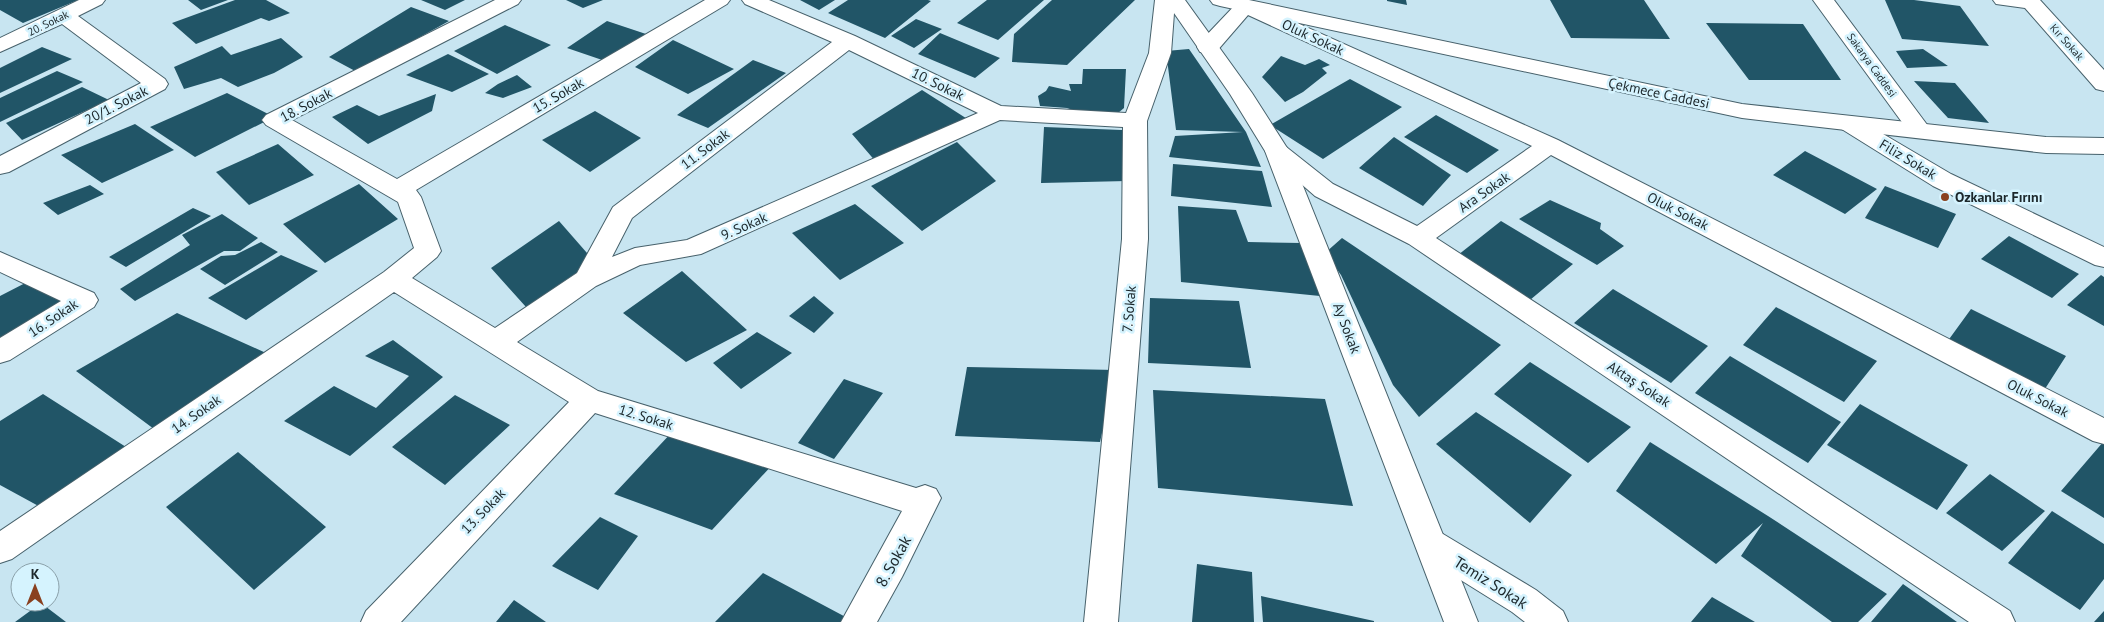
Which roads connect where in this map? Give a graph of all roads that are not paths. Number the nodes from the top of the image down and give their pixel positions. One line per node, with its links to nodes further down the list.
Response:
1 (95, 0): 12 (street, 20. Sokak)
2 (511, 0): 25 (street, 18. Sokak)
3 (720, 0): 25 (street, 15. Sokak)
4 (752, 0): 13 (street, 10. Sokak)
5 (1165, 0): 18 (street, 7. Sokak)
6 (1175, 0): 15 (street, Ay Sokak)
7 (1220, 0): 11 (street, Çekmece Caddesi)
8 (1823, 0): 20 (street, Sakarya Caddesi)
9 (2003, 0): 10 (street)
10 (2031, 2): 16 (street, Kır Sokak)
11 (1245, 6): 15 (street); 19 (street, Çekmece Caddesi); 21 (street, Oluk Sokak)
12 (64, 16): 14 (street, 20. Sokak); 24 (street, 20/1. Sokak)
13 (847, 40): 17 (street, 10. Sokak); 30 (street, 11. Sokak)
14 (0, 46)
15 (1208, 47): 23 (street, Ay Sokak)
16 (2104, 84)
17 (997, 113): 18 (street, 10. Sokak); 30 (street, 9. Sokak)
18 (1135, 120): 40 (street, 7. Sokak)
19 (1848, 123): 20 (street, Çekmece Caddesi); 27 (street, Filiz Sokak)
20 (1920, 131): 22 (street, Çekmece Caddesi)
21 (1550, 145): 26 (street, Ara Sokak); 34 (street, Oluk Sokak)
22 (2104, 146)
23 (1277, 151): 26 (street, Aktaş Sokak); 36 (street, Ay Sokak)
24 (0, 166)
25 (396, 190): 29 (street, 18. Sokak)
26 (1418, 238): 43 (street, Aktaş Sokak)
27 (2104, 258)
28 (0, 261): 32 (street, 16. Sokak)
29 (393, 279): 31 (street, 12. Sokak); 37 (street, 14. Sokak)
30 (587, 279): 31 (street, 9. Sokak)
31 (496, 342): 33 (street, 12. Sokak)
32 (0, 352)
33 (589, 400): 35 (street, 12. Sokak); 38 (street, 13. Sokak)
34 (2104, 432)
35 (924, 501): 39 (street, 8. Sokak)
36 (1431, 544): 41 (street, Ay Sokak); 42 (street, Temiz Sokak)
37 (0, 549)
38 (378, 622)
39 (858, 622)
40 (1101, 622)
41 (1462, 622)
42 (1551, 622)
43 (1998, 622)

